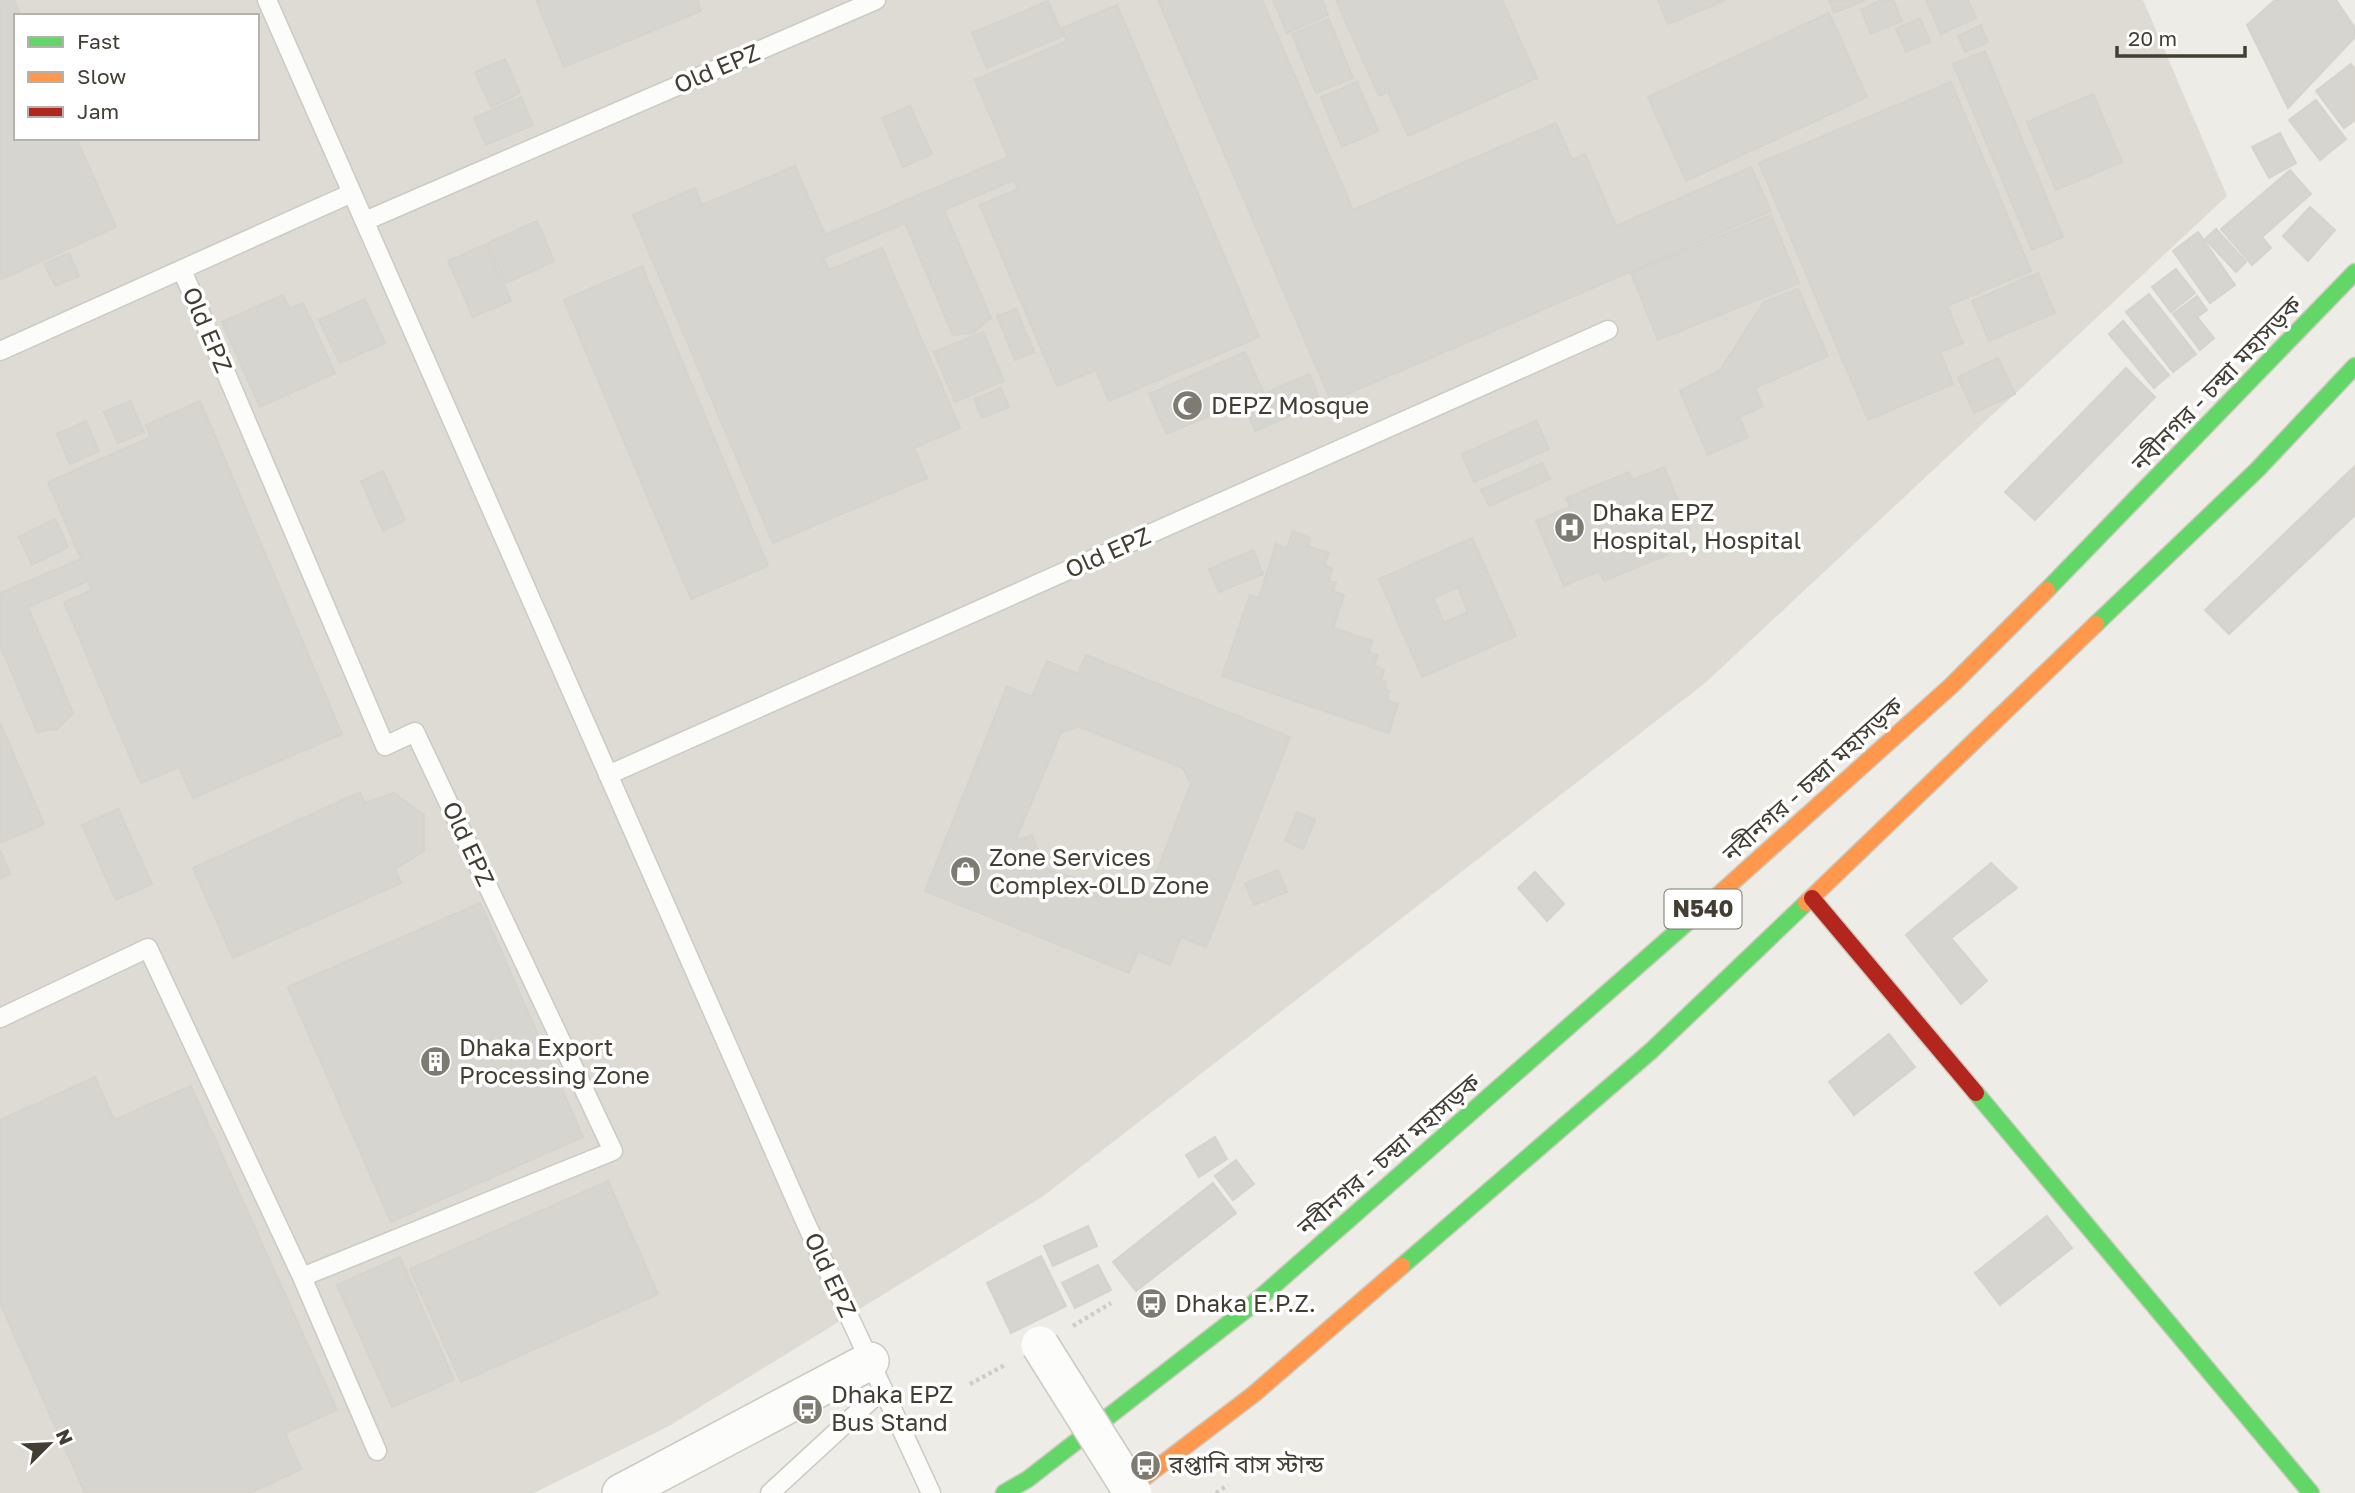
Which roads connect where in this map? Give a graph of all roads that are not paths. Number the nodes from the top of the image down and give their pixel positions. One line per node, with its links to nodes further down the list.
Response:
1 (267, 0): 3 (lane, Old EPZ)
2 (876, 0): 4 (lane, Old EPZ)
3 (352, 193): 4 (lane, Old EPZ); 5 (lane, Old EPZ)
4 (365, 221): 10 (lane, Old EPZ)
5 (181, 270): 8 (lane, Old EPZ); 13 (lane, Old EPZ)
6 (2355, 272): 20 (main road, নবীনগর - চন্দ্রা মহাসড়ক / N540)
7 (1608, 330): 10 (lane, Old EPZ)
8 (0, 351)
9 (2355, 366): 11 (main road, N540)
10 (608, 775): 15 (lane, Old EPZ)
11 (1812, 898): 21 (main road, N540); 23 (main road)
12 (0, 1018): 13 (lane)
13 (302, 1277): 16 (lane)
14 (1040, 1345): 22 (street, bridge)
15 (877, 1375): 17 (street); 18 (lane); 19 (lane, Old EPZ)
16 (377, 1451)
17 (621, 1493)
18 (770, 1493)
19 (931, 1493)
20 (1004, 1493)
21 (1124, 1493)
22 (1133, 1493)
23 (2311, 1493)

